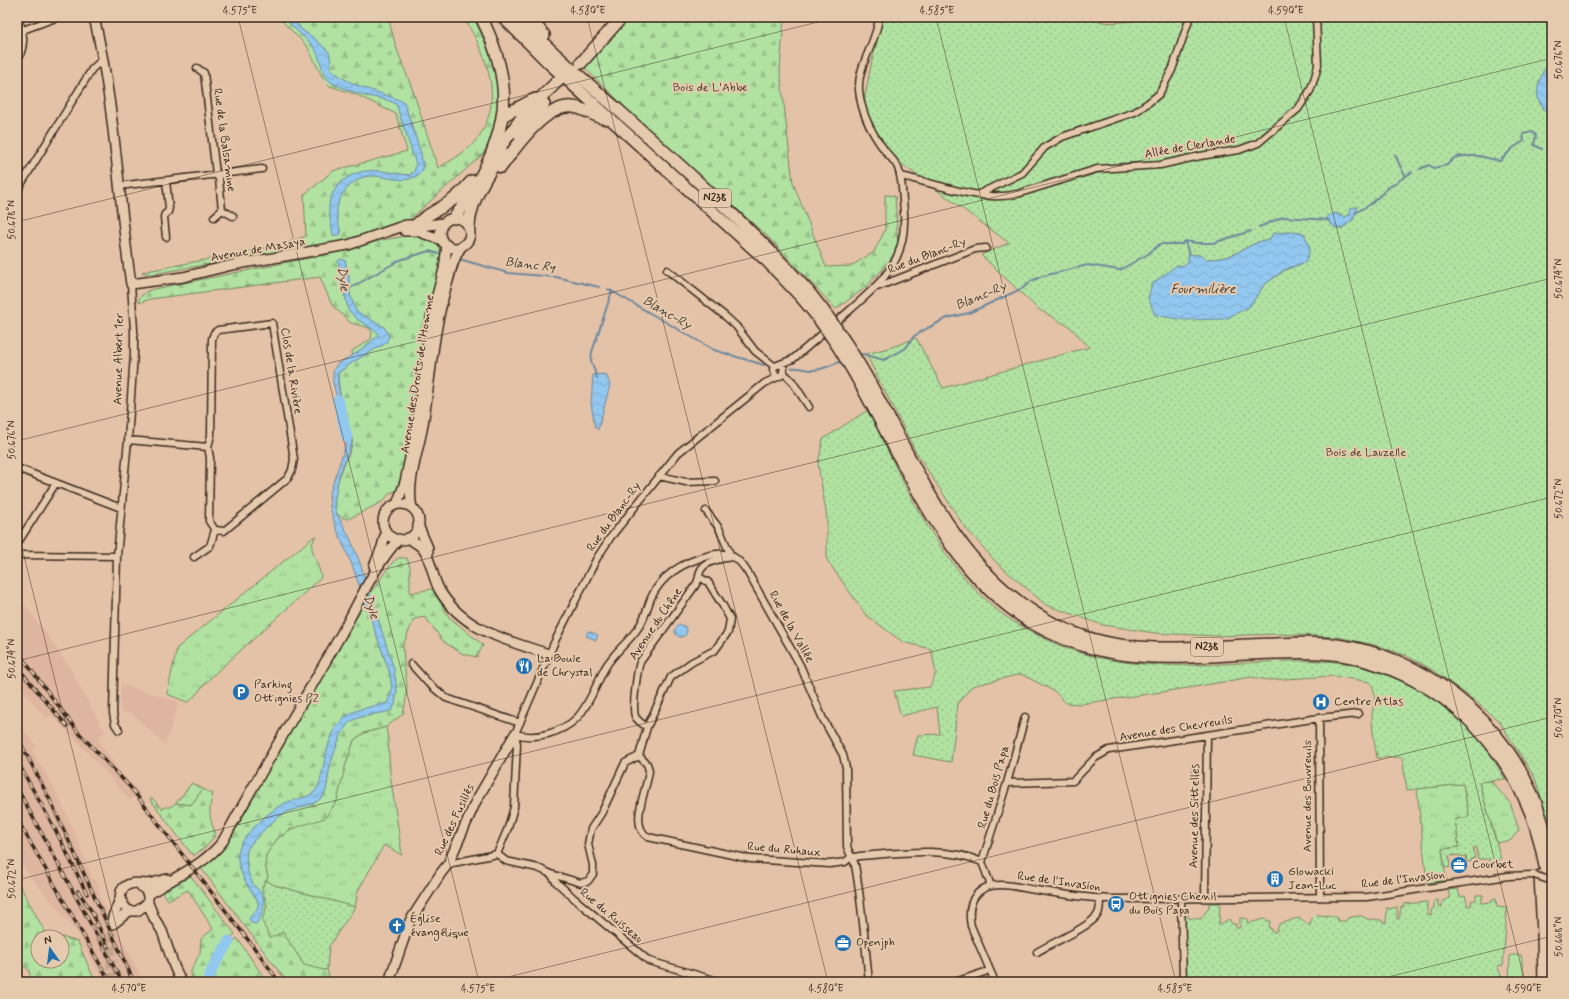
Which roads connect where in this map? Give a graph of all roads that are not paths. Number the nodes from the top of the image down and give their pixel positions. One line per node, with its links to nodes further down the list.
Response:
1 (17, 17): 13 (street)
2 (58, 17): 13 (street)
3 (94, 17): 15 (main road, Avenue Albert 1er)
4 (481, 17): 23 (highway)
5 (503, 17): 24 (highway, N238)
6 (517, 17): 14 (highway, N238)
7 (530, 17): 14 (highway)
8 (616, 17): 9 (highway)
9 (622, 17)
10 (879, 17): 28 (street, Rue du Blanc-Ry)
11 (1190, 17): 33 (street)
12 (1316, 17): 33 (street, Allée de Clerlande)
13 (23, 30): 16 (street)
14 (556, 54): 49 (highway, N238)
15 (103, 59): 19 (main road, Avenue Albert 1er); 21 (street)
16 (17, 61)
17 (197, 68): 20 (street)
18 (209, 68): 20 (street)
19 (104, 70): 21 (street); 30 (main road, Avenue Albert 1er)
20 (204, 72): 26 (street, Rue de la Balsamine)
21 (90, 74): 32 (street)
22 (546, 94): 23 (highway); 27 (highway); 31 (highway)
23 (502, 116): 27 (highway)
24 (613, 120): 31 (highway); 49 (highway, N238)
25 (262, 169): 26 (street)
26 (216, 174): 29 (street); 34 (street, Rue de la Balsamine)
27 (481, 174): 37 (highway); 39 (highway)
28 (900, 176): 33 (street, Allée de Clerlande); 48 (street, Rue du Blanc-Ry)
29 (166, 181): 30 (street); 42 (street)
30 (118, 186): 47 (main road, Avenue Albert 1er)
31 (481, 190): 40 (highway)
32 (17, 191)
33 (979, 194)
34 (222, 210): 35 (street); 36 (street)
35 (232, 216)
36 (214, 217)
37 (454, 218): 38 (main road); 40 (main road)
38 (444, 223): 39 (main road, Avenue de Masaya); 43 (main road)
39 (416, 225): 41 (main road, Avenue de Masaya)
40 (468, 226): 44 (main road)
41 (388, 233): 43 (main road, Avenue de Masaya); 47 (main road, Avenue de Masaya)
42 (166, 237)
43 (444, 242): 44 (main road); 60 (main road, Avenue des Droits de l'Homme)
44 (461, 247): 62 (main road, Avenue des Droits de l'Homme)
45 (986, 248): 48 (street, Rue du Blanc-Ry)
46 (667, 270): 50 (street)
47 (131, 284): 53 (street, Avenue Albert 1er)
48 (876, 287): 50 (street, Rue du Blanc-Ry)
49 (804, 294): 55 (highway, N238, bridge)
50 (779, 369): 51 (street, Rue du Blanc-Ry); 51 (street, Rue du Blanc-Ry); 52 (street)
51 (765, 383): 57 (street, Rue du Blanc-Ry)
52 (809, 407)
53 (128, 440): 54 (street); 61 (street, Avenue Albert 1er)
54 (208, 447): 65 (street, Clos de la Rivière); 65 (street, Clos de la Rivière)
55 (902, 453): 88 (highway, N238); 91 (highway, N238)
56 (17, 468): 59 (street)
57 (660, 476): 58 (street); 76 (street, Rue du Blanc-Ry)
58 (715, 480)
59 (56, 483): 61 (street); 68 (street)
60 (397, 504): 62 (main road); 66 (main road)
61 (121, 508): 70 (street, Avenue Albert 1er)
62 (412, 508): 64 (main road)
63 (706, 511): 71 (street, Rue de la Vallée)
64 (418, 525): 67 (main road); 73 (main road)
65 (215, 530): 72 (street)
66 (386, 531): 67 (main road); 75 (main road)
67 (403, 539): 73 (main road); 75 (main road)
68 (17, 544)
69 (17, 555): 70 (street)
70 (117, 556): 83 (street, Avenue Albert 1er)
71 (732, 556): 74 (street, Avenue du Chêne); 84 (street); 90 (street, Rue de la Vallée)
72 (194, 557)
73 (429, 561): 76 (main road)
74 (699, 576): 82 (street, Avenue du Chêne); 82 (street)
75 (371, 578): 95 (main road)
76 (548, 654): 81 (street, Rue du Blanc-Ry)
77 (411, 664): 81 (street)
78 (1358, 714): 80 (street, Avenue des Chevreuils)
79 (1025, 718): 87 (street, Rue du Bois Papa)
80 (1319, 718): 85 (street, Avenue des Chevreuils); 99 (street, Avenue des Bouvreuils)
81 (520, 723): 84 (street, Rue du Blanc-Ry)
82 (647, 727): 86 (street)
83 (119, 730)
84 (515, 734): 89 (street, Rue du Blanc-Ry); 93 (main road, Rue des Fusillés)
85 (1207, 735): 87 (street, Avenue des Chevreuils); 101 (street, Avenue des Sittelles)
86 (638, 756): 90 (street, Rue du Ruhaux); 94 (street)
87 (1007, 783): 92 (street, Rue du Bois Papa)
88 (1520, 790): 107 (highway, N238); 117 (highway)
89 (496, 854): 93 (street); 94 (street, Rue du Ruisseau)
90 (850, 858): 92 (street); 113 (street, Rue de la Vallée)
91 (1552, 861)
92 (982, 862): 98 (street)
93 (448, 864): 111 (main road, Rue des Fusillés)
94 (551, 874): 112 (street, Rue du Ruisseau)
95 (176, 877): 97 (main road); 103 (main road)
96 (1552, 881): 99 (street, Rue de l'Invasion, bridge)
97 (139, 884): 102 (main road); 103 (main road)
98 (991, 886): 104 (street, Rue de l'Invasion); 115 (street)
99 (1320, 897): 101 (street, Rue de l'Invasion)
100 (1181, 898): 101 (street, Rue de l'Invasion); 104 (street, Rue de l'Invasion); 116 (street)
101 (1205, 898)
102 (120, 899): 105 (main road); 105 (main road)
103 (148, 899): 105 (main road); 106 (main road)
104 (1100, 899): 108 (street)
105 (133, 911): 106 (main road)
106 (154, 918): 110 (main road)
107 (1552, 918)
108 (1037, 952)
109 (985, 972): 114 (street)
110 (182, 982)
111 (389, 982)
112 (721, 982)
113 (869, 982)
114 (955, 982)
115 (995, 982)
116 (1183, 982)
117 (1544, 982)

